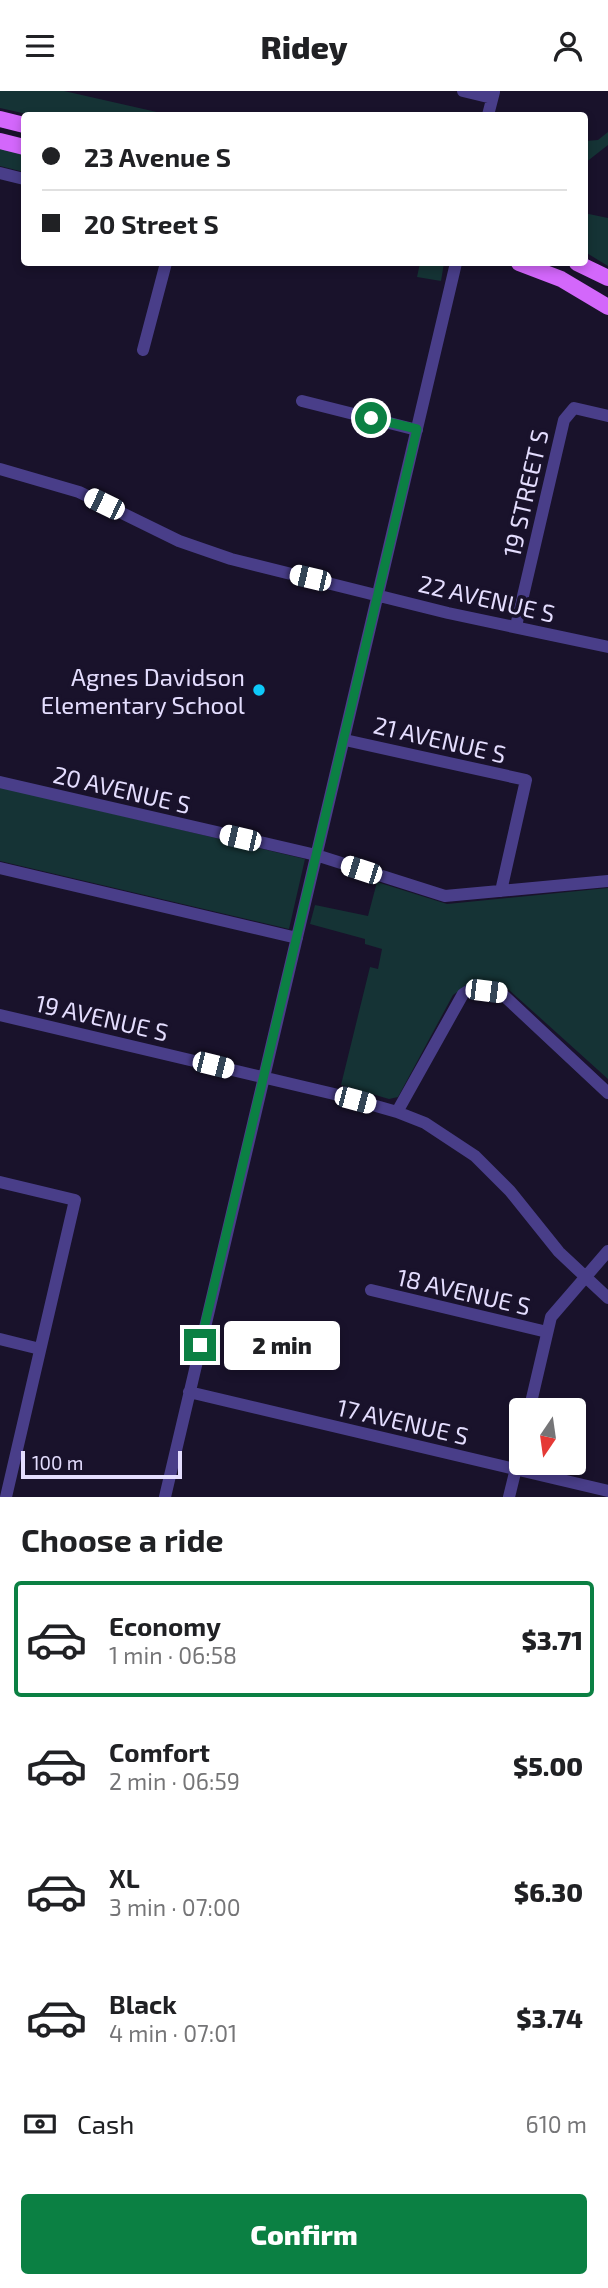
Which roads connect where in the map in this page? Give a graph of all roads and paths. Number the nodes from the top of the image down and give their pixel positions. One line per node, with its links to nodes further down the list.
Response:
1 (463, 91): 2 (street)
2 (493, 94): 3 (street)
3 (489, 112)
4 (0, 119): 5 (main road)
5 (21, 124)
6 (0, 141): 7 (main road)
7 (21, 146)
8 (0, 173): 9 (street)
9 (21, 178)
10 (165, 266): 16 (street)
11 (455, 266): 19 (street)
12 (527, 266): 15 (main road)
13 (583, 266): 14 (main road)
14 (608, 278)
15 (608, 307)
16 (143, 350)
17 (302, 401): 19 (street)
18 (608, 416): 22 (street, 19 STREET S)
19 (417, 429): 21 (street)
20 (0, 469): 21 (street, 22 AVENUE S)
21 (378, 593): 22 (street, 22 AVENUE S); 24 (street)
22 (516, 626): 23 (street, 22 AVENUE S)
23 (608, 647)
24 (345, 740): 26 (street); 29 (street, 21 AVENUE S)
25 (0, 782): 26 (street, 20 AVENUE S)
26 (316, 855): 29 (street, 20 AVENUE S); 30 (street)
27 (0, 868): 30 (street)
28 (608, 881): 29 (street, 20 AVENUE S)
29 (501, 891)
30 (297, 938): 32 (street)
31 (0, 1016): 32 (street, 19 AVENUE S)
32 (263, 1077): 34 (street, 19 AVENUE S); 43 (street)
33 (608, 1093): 34 (street)
34 (397, 1112): 37 (street, 19 AVENUE S)
35 (0, 1182): 42 (street)
36 (608, 1251): 37 (street)
37 (584, 1277): 39 (street); 40 (street)
38 (371, 1290): 40 (street, 18 AVENUE S)
39 (608, 1298)
40 (547, 1332): 44 (street)
41 (0, 1339): 42 (street)
42 (40, 1349): 49 (street)
43 (189, 1392): 45 (street, 17 AVENUE S); 50 (street)
44 (532, 1398)
45 (509, 1467)
46 (514, 1475): 51 (street)
47 (541, 1475): 48 (street, 17 AVENUE S)
48 (608, 1491)
49 (6, 1497)
50 (165, 1497)
51 (509, 1497)

